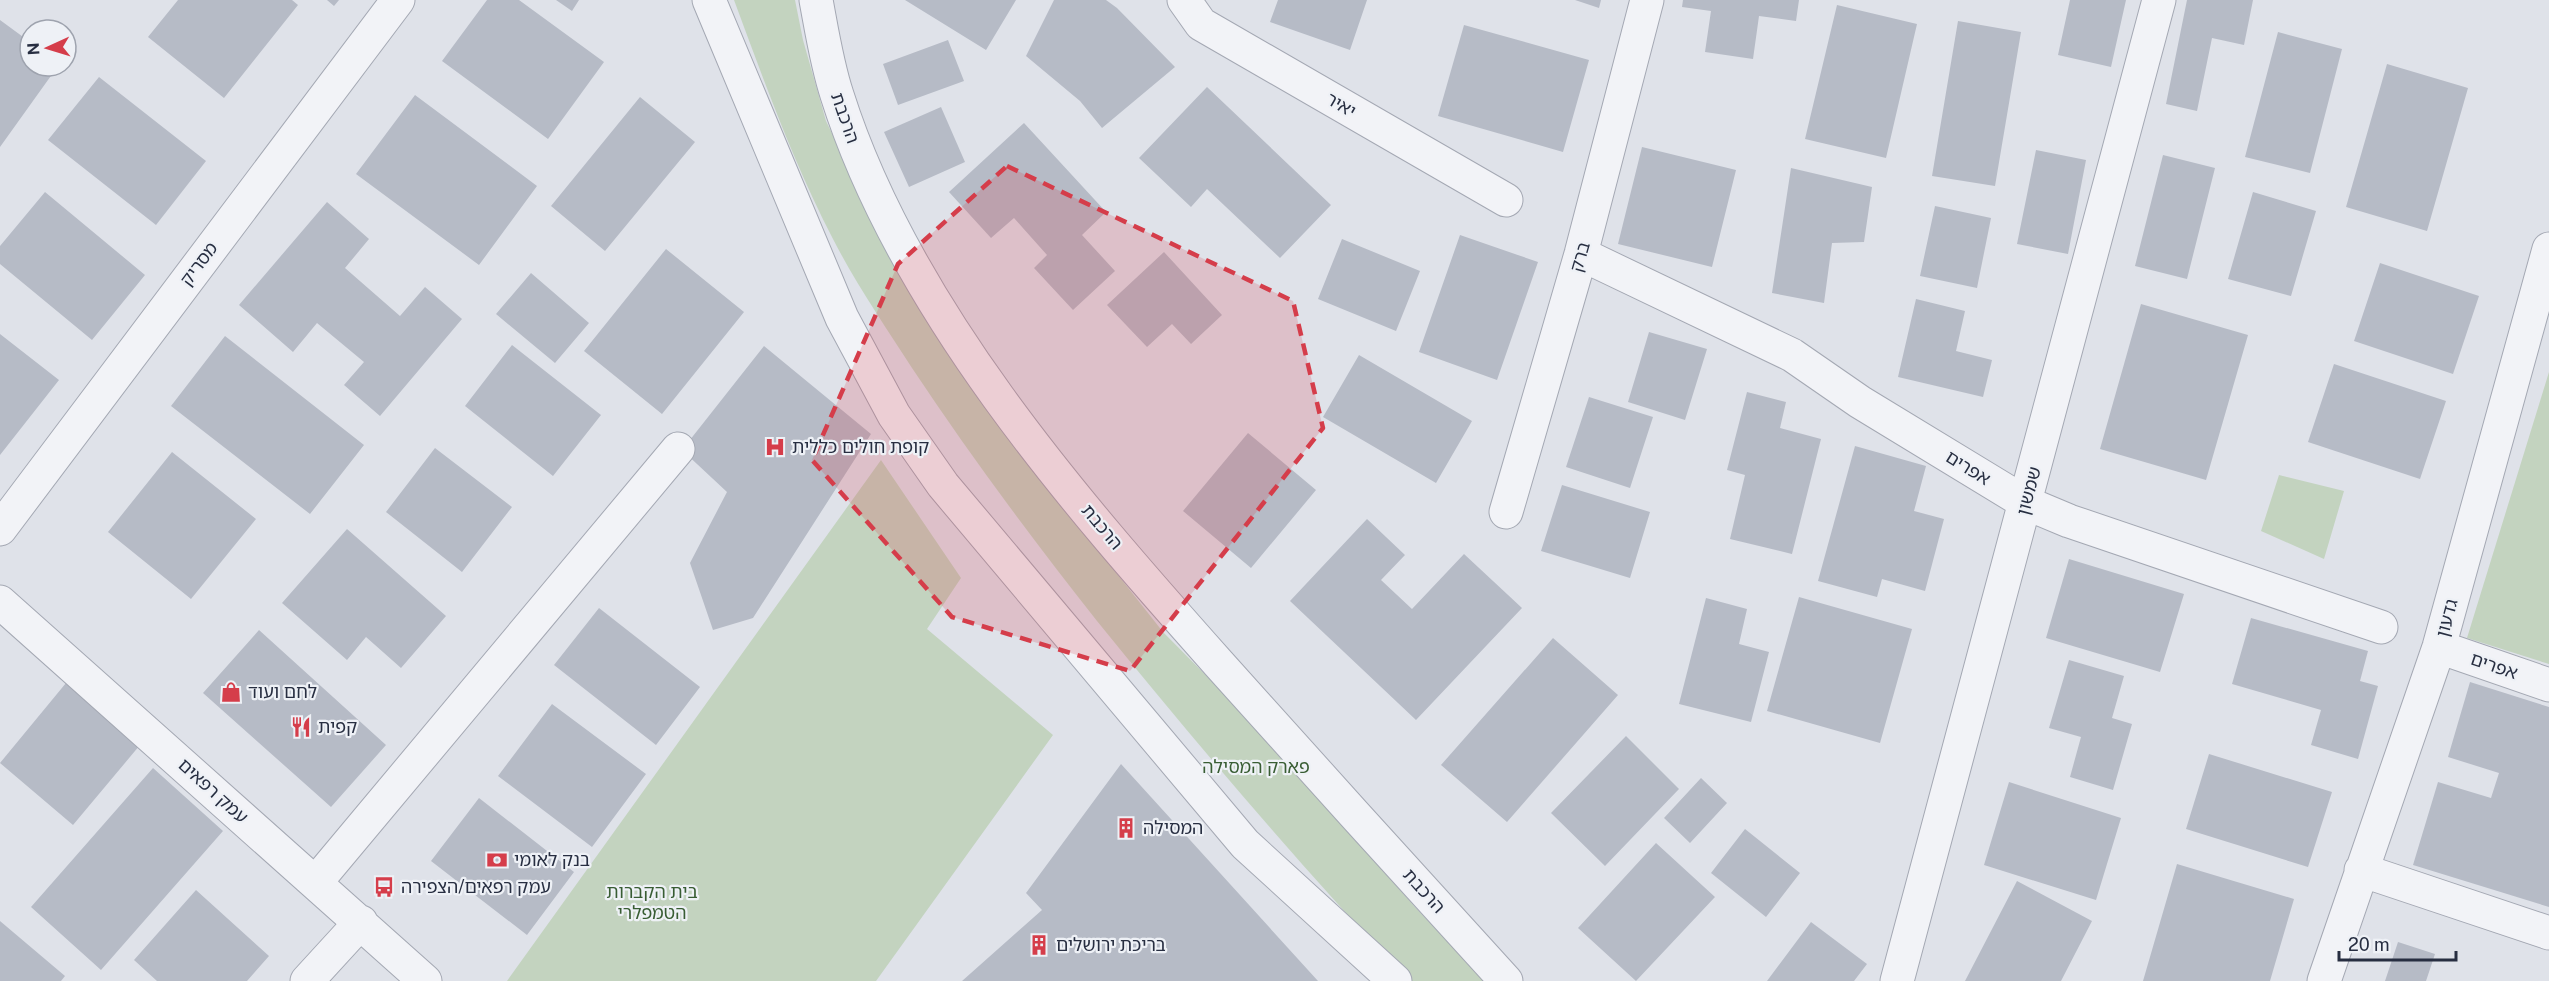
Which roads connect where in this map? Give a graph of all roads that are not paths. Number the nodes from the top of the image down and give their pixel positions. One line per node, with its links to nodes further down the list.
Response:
1 (398, 0): 13 (street, מסריק)
2 (709, 0): 24 (street)
3 (816, 0): 25 (street, הרכבת)
4 (1184, 0): 7 (street, יאיר)
5 (1647, 0): 9 (street, ברק)
6 (2159, 0): 11 (street, שמשון)
7 (1506, 200)
8 (2549, 249): 16 (street, גדעון)
9 (1581, 254): 11 (street, אפרים); 12 (street, ברק)
10 (678, 449): 19 (street)
11 (2026, 503): 15 (street, אפרים); 26 (street, שמשון)
12 (1506, 512)
13 (0, 529)
14 (0, 603): 19 (street, עמק רפאים)
15 (2380, 627)
16 (2439, 647): 17 (street, אפרים); 18 (street, גדעון)
17 (2549, 685)
18 (2361, 870): 21 (street); 27 (street, גדעון)
19 (316, 882): 20 (street, עמק רפאים)
20 (361, 922): 22 (street); 23 (street, עמק רפאים)
21 (2549, 933)
22 (307, 981)
23 (425, 981)
24 (1395, 981)
25 (1506, 981)
26 (1897, 981)
27 (2324, 981)

